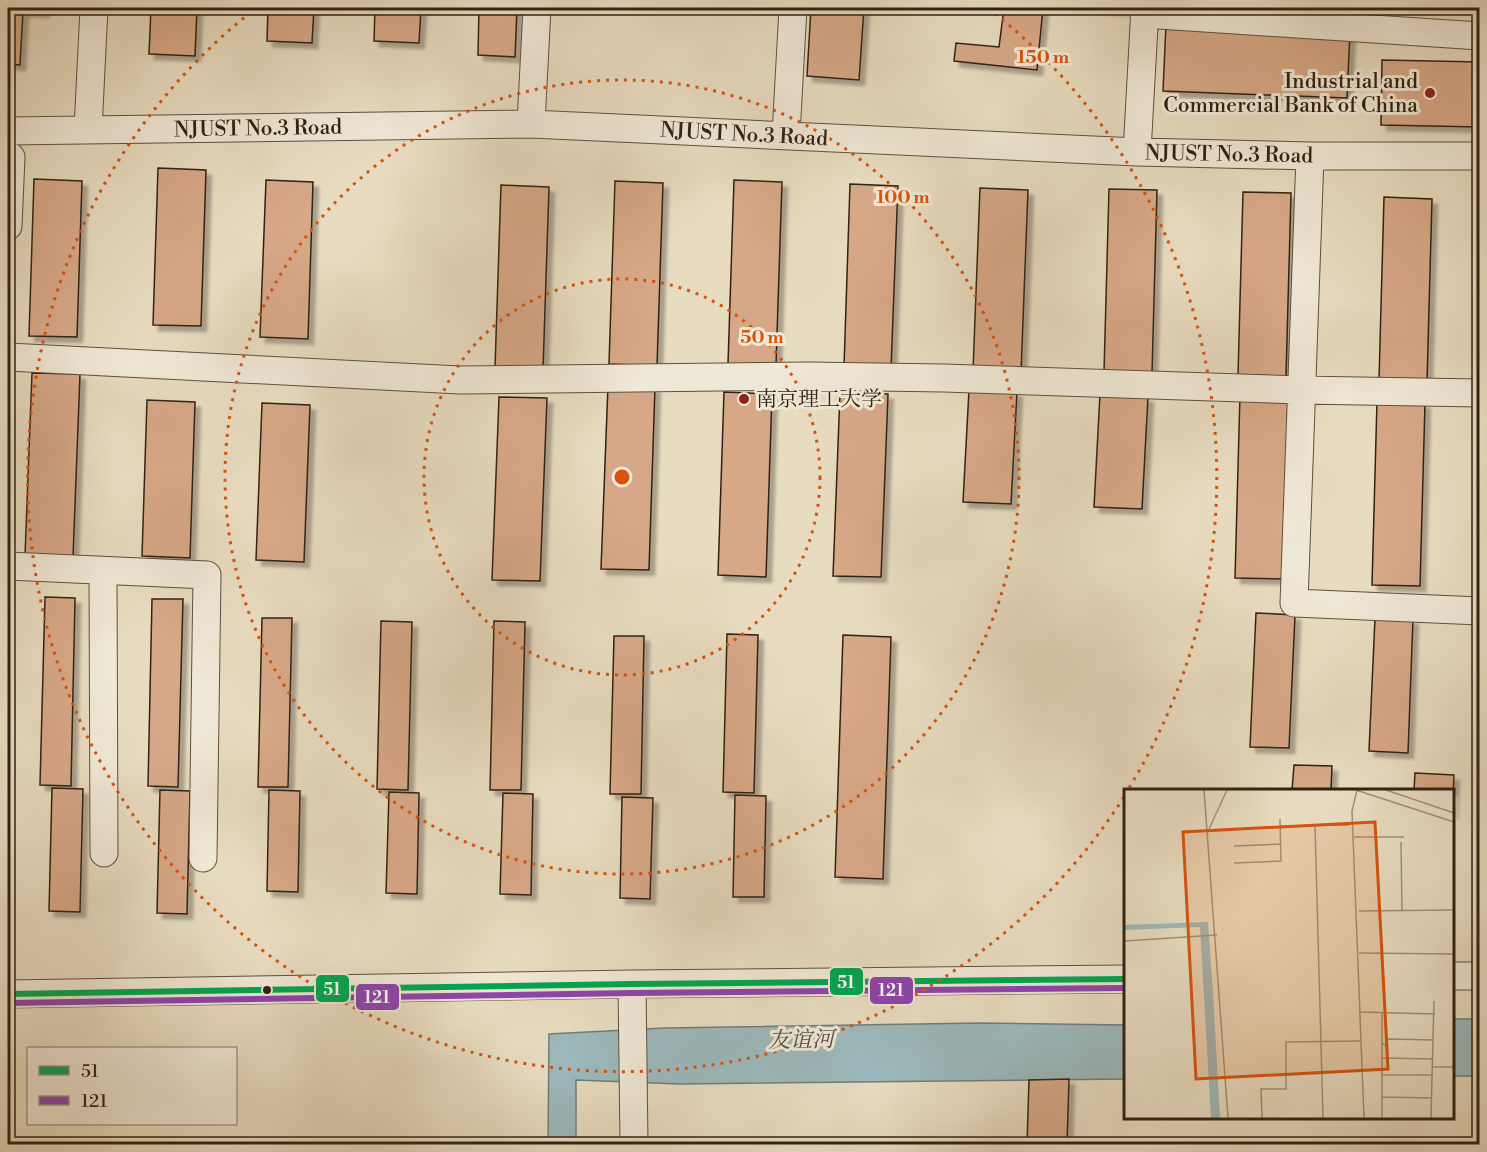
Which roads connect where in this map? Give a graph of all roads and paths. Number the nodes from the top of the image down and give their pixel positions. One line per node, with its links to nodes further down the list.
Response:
1 (94, 8): 9 (street)
2 (537, 8): 8 (street)
3 (793, 8): 10 (street)
4 (1145, 11): 5 (street); 12 (street)
5 (1342, 17): 6 (street)
6 (1421, 20): 7 (street)
7 (1479, 36)
8 (531, 124): 9 (street, NJUST No.3 Road); 10 (street, NJUST No.3 Road)
9 (88, 130): 11 (street, NJUST No.3 Road)
10 (786, 135): 12 (street, NJUST No.3 Road)
11 (9, 144): 15 (street)
12 (1137, 152): 13 (street, NJUST No.3 Road)
13 (1310, 156): 14 (street, NJUST No.3 Road); 17 (street)
14 (1479, 156)
15 (8, 226)
16 (8, 357): 17 (street)
17 (1301, 390): 18 (street); 21 (street)
18 (1479, 393)
19 (8, 566): 20 (street)
20 (103, 571): 22 (street); 23 (street)
21 (1479, 611)
22 (104, 853)
23 (203, 858)
24 (1454, 976): 25 (street)
25 (1479, 976)
26 (1124, 979): 27 (street)
27 (632, 984): 28 (street); 29 (street)
28 (8, 994)
29 (634, 1144)

